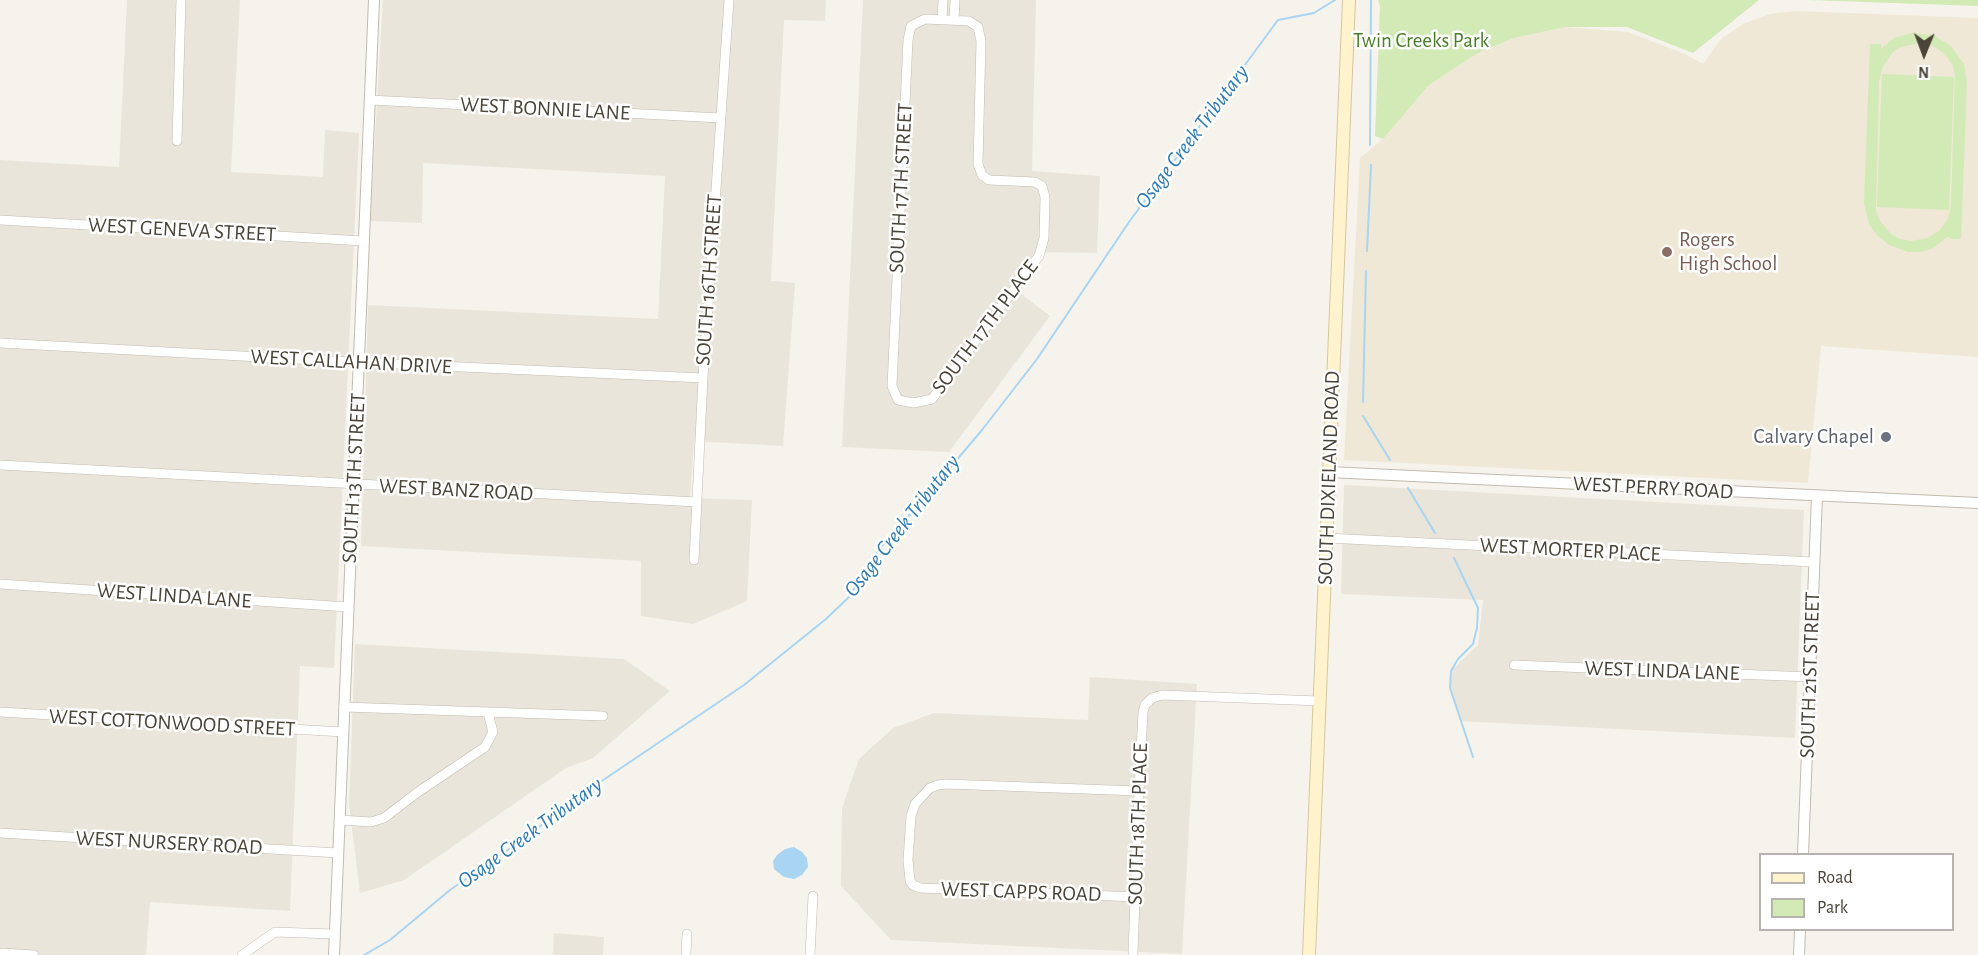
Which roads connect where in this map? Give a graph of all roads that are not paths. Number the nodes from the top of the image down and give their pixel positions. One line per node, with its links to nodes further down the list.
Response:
1 (181, 0): 11 (street)
2 (374, 0): 9 (street, SOUTH 13TH STREET)
3 (729, 0): 10 (street, SOUTH 16TH STREET)
4 (943, 0): 7 (street)
5 (955, 0): 8 (street)
6 (1349, 0): 19 (main road, SOUTH DIXIELAND ROAD)
7 (942, 19): 8 (street, SOUTH 17TH PLACE); 17 (street, SOUTH 17TH STREET)
8 (954, 20): 17 (street, SOUTH 17TH PLACE)
9 (370, 100): 10 (street, WEST BONNIE LANE); 13 (street, SOUTH 13TH STREET)
10 (721, 118): 16 (street, SOUTH 16TH STREET)
11 (177, 141)
12 (0, 219): 13 (street, WEST GENEVA STREET)
13 (364, 241): 15 (street, SOUTH 13TH STREET)
14 (0, 343): 15 (street, WEST CALLAHAN DRIVE)
15 (359, 363): 16 (street, WEST CALLAHAN DRIVE); 20 (street, SOUTH 13TH STREET)
16 (703, 378): 22 (street, SOUTH 16TH STREET)
17 (898, 400)
18 (0, 465): 20 (street, WEST BANZ ROAD)
19 (1329, 472): 21 (street, WEST PERRY ROAD); 24 (main road, SOUTH DIXIELAND ROAD)
20 (353, 485): 22 (street, WEST BANZ ROAD); 28 (street, SOUTH 13TH STREET)
21 (1817, 496): 23 (street, WEST PERRY ROAD); 26 (street, SOUTH 21ST STREET)
22 (697, 502): 25 (street, SOUTH 16TH STREET)
23 (1978, 502)
24 (1326, 538): 26 (street, WEST MORTER PLACE); 31 (main road, SOUTH DIXIELAND ROAD)
25 (694, 560)
26 (1814, 562): 30 (street, SOUTH 21ST STREET)
27 (0, 584): 28 (street, WEST LINDA LANE)
28 (348, 607): 32 (street, SOUTH 13TH STREET)
29 (1514, 665): 30 (street, WEST LINDA LANE)
30 (1810, 677): 41 (street, SOUTH 21ST STREET)
31 (1320, 701): 37 (street, SOUTH 18TH PLACE); 54 (main road, SOUTH DIXIELAND ROAD)
32 (344, 707): 34 (street); 36 (street, SOUTH 13TH STREET)
33 (0, 712): 36 (street, WEST COTTONWOOD STREET)
34 (488, 713): 35 (street); 38 (street)
35 (603, 716)
36 (343, 732): 38 (street, SOUTH 13TH STREET)
37 (1139, 791): 43 (street, SOUTH 18TH PLACE); 43 (street, WEST CAPPS ROAD)
38 (340, 820): 40 (street, SOUTH 13TH STREET)
39 (0, 833): 40 (street, WEST NURSERY ROAD)
40 (338, 853): 45 (street, SOUTH 13TH STREET)
41 (1803, 853)
42 (813, 896): 53 (street)
43 (1136, 897): 48 (street, SOUTH 18TH PLACE)
44 (1800, 931): 55 (street)
45 (334, 934): 50 (street); 51 (street, SOUTH 13TH STREET)
46 (687, 934): 52 (street)
47 (2, 953): 49 (street)
48 (1133, 953)
49 (34, 955)
50 (242, 955)
51 (334, 955)
52 (686, 955)
53 (810, 955)
54 (1309, 955)
55 (1798, 955)

